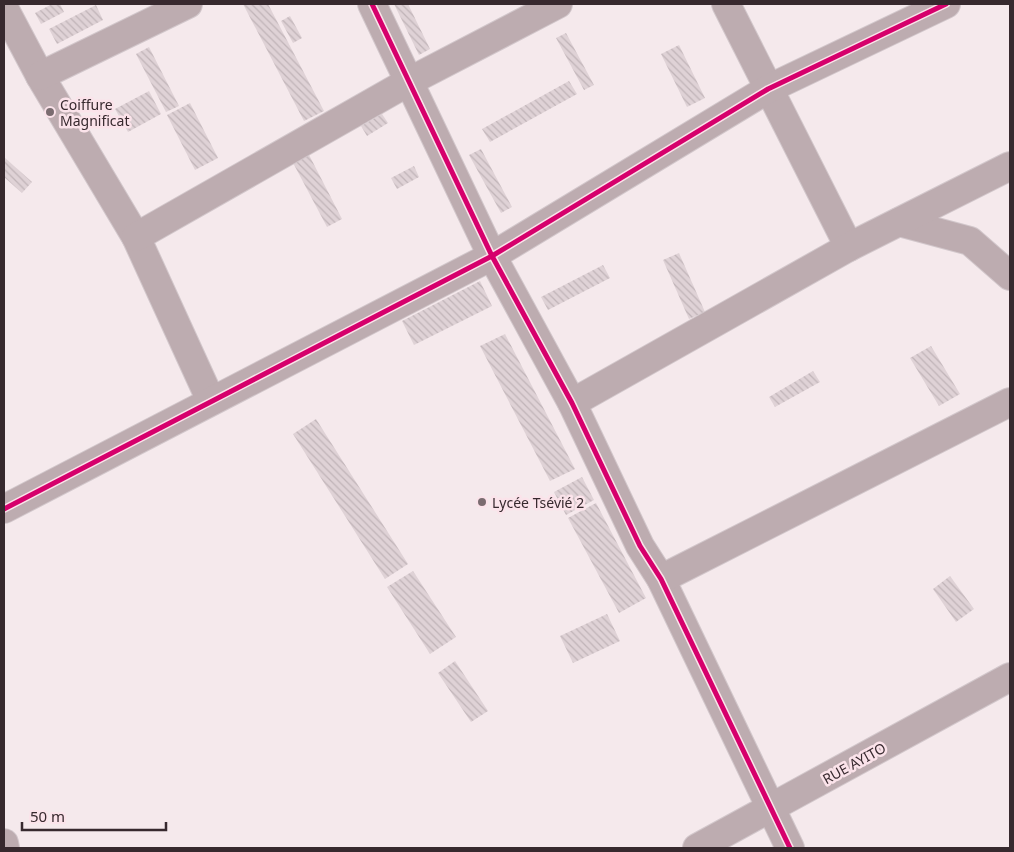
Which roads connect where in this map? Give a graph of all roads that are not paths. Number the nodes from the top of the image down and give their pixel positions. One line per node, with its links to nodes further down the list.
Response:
1 (188, 4): 7 (street)
2 (372, 4): 8 (street)
3 (558, 4): 8 (street)
4 (726, 4): 9 (street)
5 (946, 4): 9 (street)
6 (4, 8): 7 (street)
7 (40, 76): 12 (street)
8 (410, 81): 12 (street); 14 (street)
9 (768, 89): 13 (street); 14 (street)
10 (1010, 166): 11 (street)
11 (899, 222): 13 (street); 15 (street)
12 (136, 237): 16 (street)
13 (849, 247): 18 (street)
14 (492, 256): 16 (street); 18 (street)
15 (1010, 276)
16 (211, 401): 19 (street)
17 (1010, 402): 20 (street)
18 (572, 403): 20 (street)
19 (4, 509)
20 (661, 579): 22 (street)
21 (1010, 677): 22 (street, RUE AYITO)
22 (770, 809): 25 (street, RUE AYITO); 26 (street)
23 (4, 843): 24 (street)
24 (5, 848)
25 (697, 848)
26 (790, 848)

